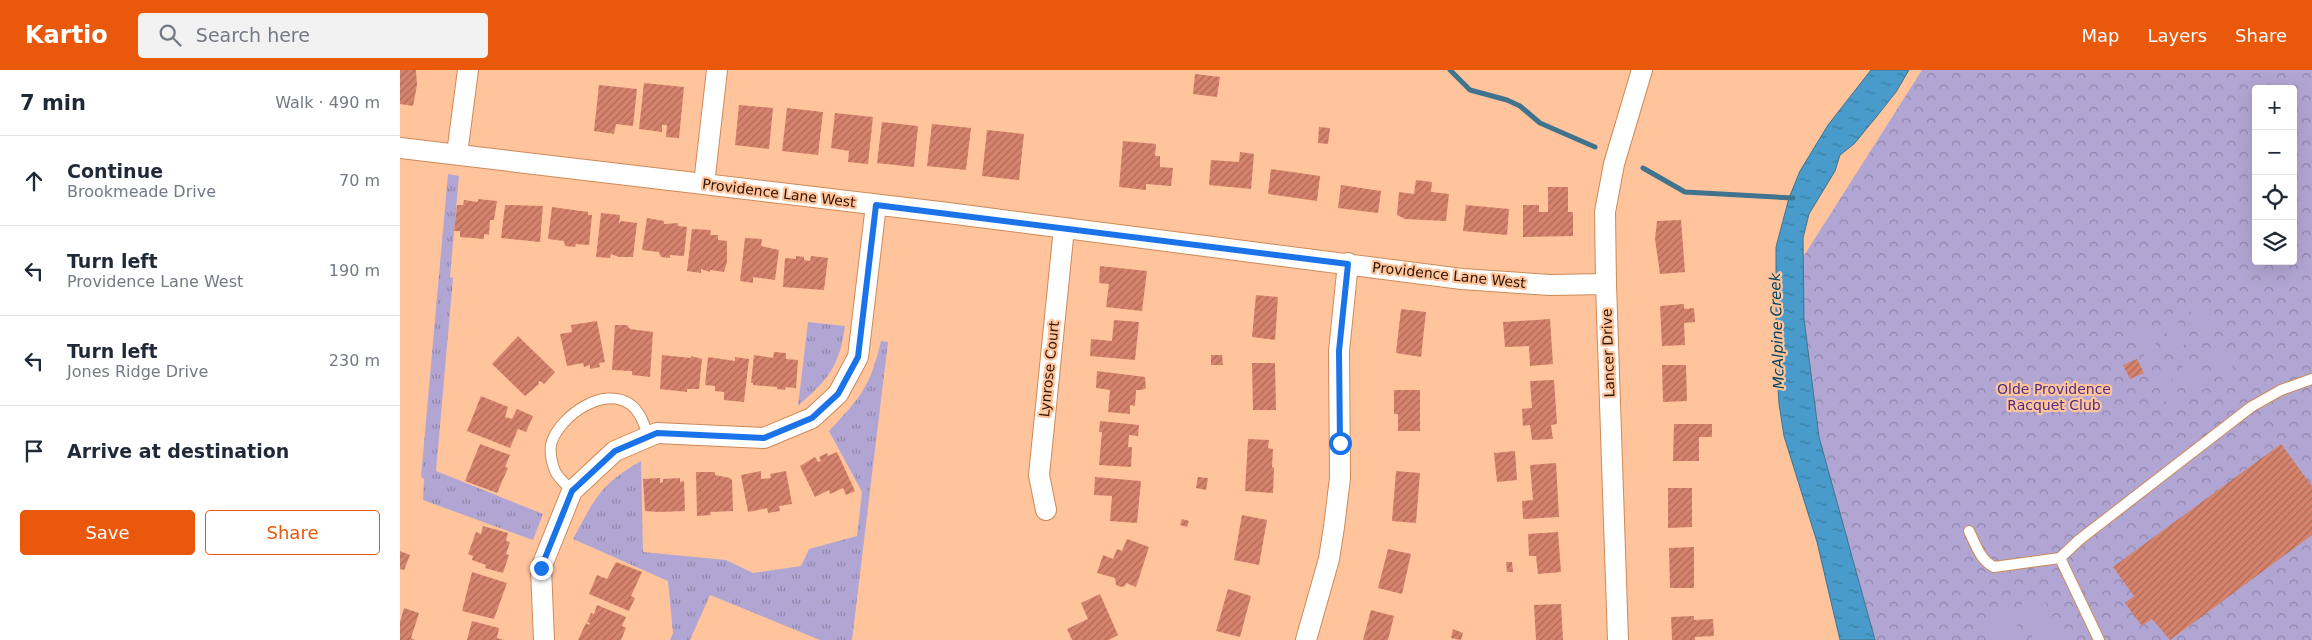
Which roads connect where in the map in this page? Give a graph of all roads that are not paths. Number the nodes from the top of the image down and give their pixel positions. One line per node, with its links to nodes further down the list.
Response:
1 (468, 70): 5 (street)
2 (717, 70): 6 (street)
3 (1642, 70): 10 (street, Lancer Drive)
4 (400, 148): 5 (street, Providence Lane West)
5 (457, 154): 6 (street, Providence Lane West)
6 (704, 184): 7 (street, Providence Lane West)
7 (876, 205): 8 (street, Providence Lane West); 12 (street)
8 (1064, 228): 9 (street, Providence Lane West); 14 (street, Lynrose Court)
9 (1348, 264): 10 (street, Providence Lane West); 18 (street)
10 (1606, 284): 19 (street, Lancer Drive)
11 (2312, 379): 16 (lane)
12 (649, 436): 13 (street); 13 (lane)
13 (572, 491): 17 (street)
14 (1046, 510)
15 (1969, 532): 16 (lane)
16 (2060, 558): 20 (lane)
17 (544, 640)
18 (1306, 640)
19 (1618, 640)
20 (2100, 640)

